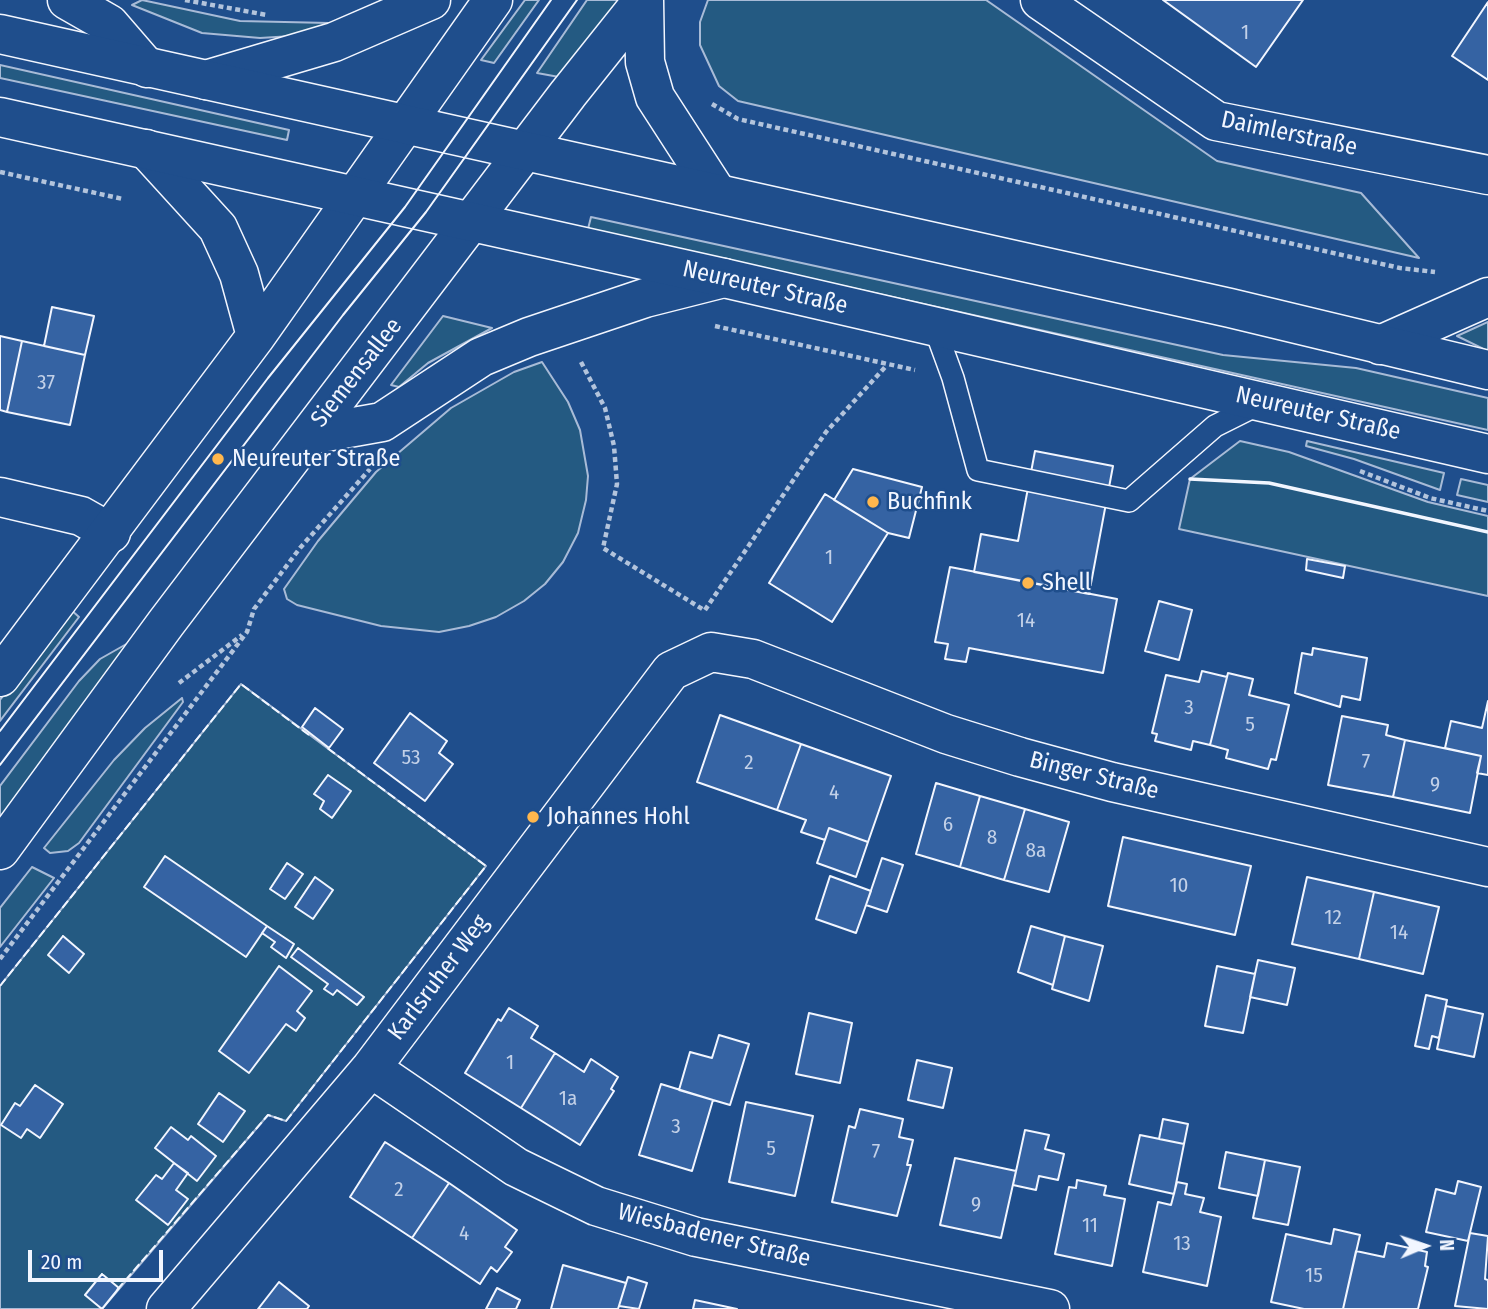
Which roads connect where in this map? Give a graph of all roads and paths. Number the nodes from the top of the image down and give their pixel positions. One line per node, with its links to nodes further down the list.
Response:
1 (67, 0): 9 (main road)
2 (186, 0): 7 (path)
3 (432, 0): 10 (main road)
4 (493, 0): 13 (main road)
5 (643, 0): 15 (main road, Siemensallee); 18 (main road)
6 (1040, 0): 17 (main road, Daimlerstraße)
7 (276, 14)
8 (0, 34): 9 (main road)
9 (147, 68): 10 (main road)
10 (206, 80): 13 (main road)
11 (707, 101): 22 (path)
12 (0, 117): 14 (main road, Neureuter Straße)
13 (405, 124): 15 (main road); 19 (main road)
14 (146, 149): 19 (main road, Neureuter Straße); 27 (main road)
15 (527, 150): 18 (main road); 21 (main road, Siemensallee)
16 (0, 172): 20 (path)
17 (1488, 175)
18 (717, 193): 28 (main road)
19 (354, 196): 21 (main road, Neureuter Straße); 27 (main road)
20 (123, 199)
21 (472, 223): 23 (main road, Neureuter Straße); 34 (main road, Siemensallee)
22 (1438, 272)
23 (724, 278): 26 (main road, Neureuter Straße); 34 (main road)
24 (1488, 297): 28 (main road)
25 (704, 326): 30 (path)
26 (934, 326): 32 (lane); 33 (main road, Neureuter Straße)
27 (256, 336): 38 (main road)
28 (1380, 345): 31 (main road)
29 (576, 354): 30 (path)
30 (888, 364): 32 (path)
31 (1488, 370)
32 (953, 378): 33 (lane)
33 (1264, 401): 35 (main road, Neureuter Straße)
34 (309, 435): 43 (main road, Siemensallee)
35 (1488, 454)
36 (374, 465): 39 (path)
37 (0, 497): 38 (main road)
38 (111, 533): 41 (main road)
39 (247, 632): 42 (path); 45 (path)
40 (711, 652): 44 (main road, Binger Straße); 46 (main road, Karlsruher Weg)
41 (0, 677)
42 (173, 688)
43 (0, 850)
44 (1488, 867)
45 (0, 958)
46 (371, 1068): 47 (main road, Karlsruher Weg); 48 (main road, Wiesbadener Straße)
47 (166, 1309)
48 (1051, 1309)

